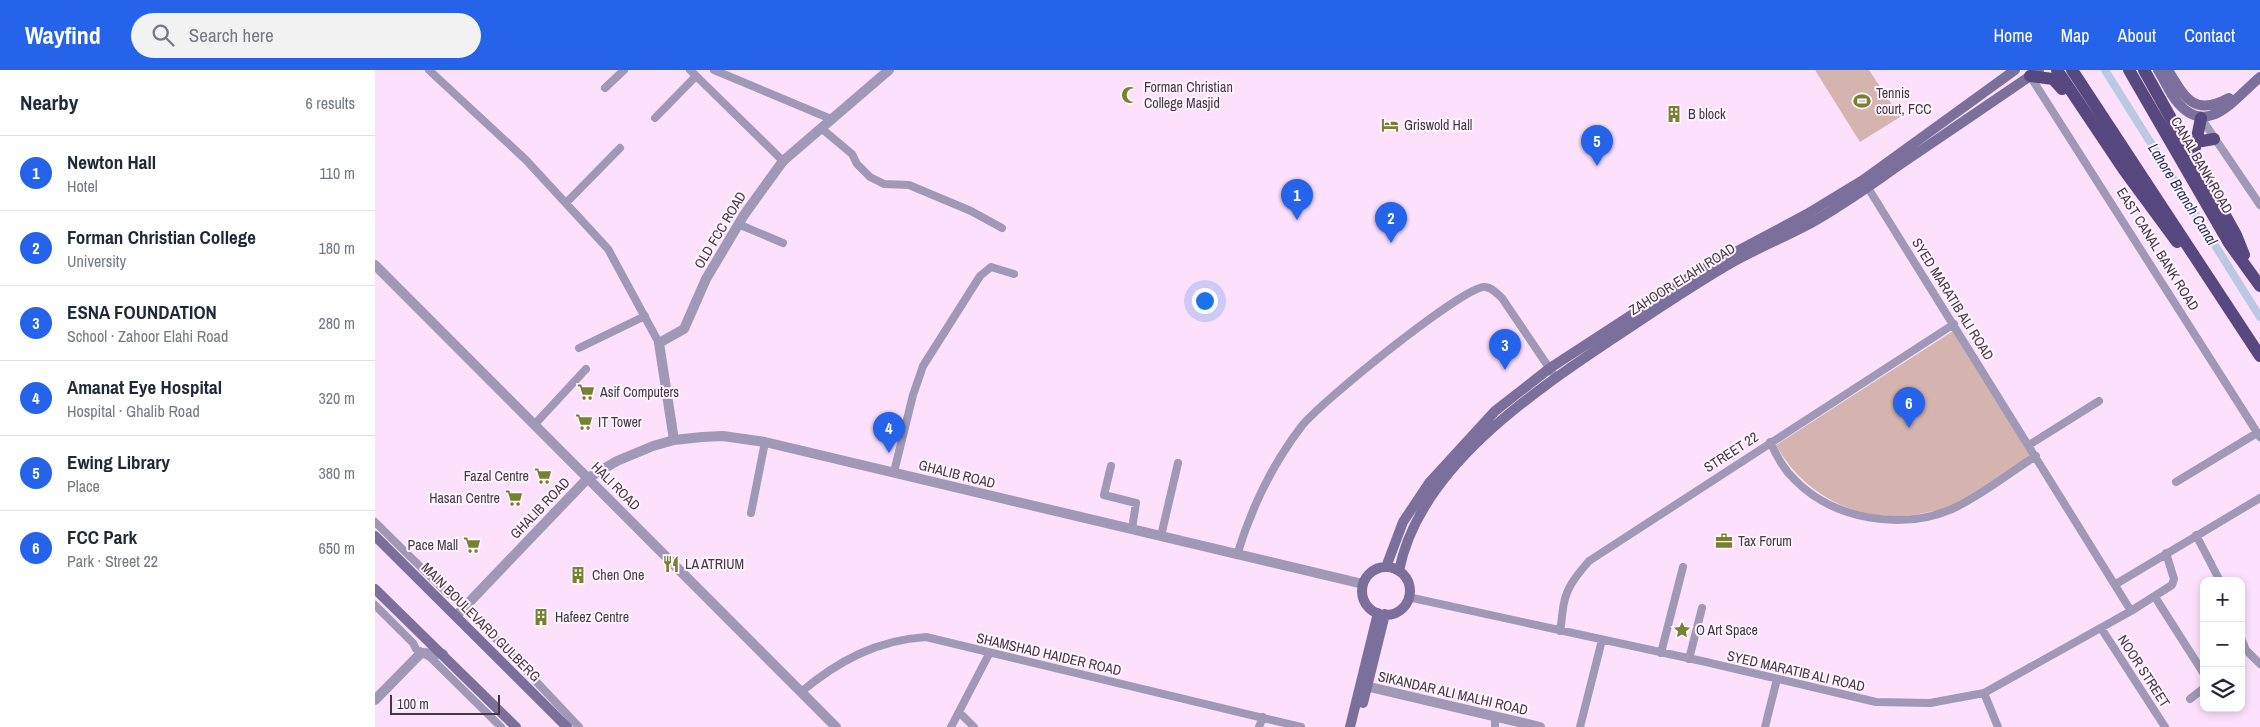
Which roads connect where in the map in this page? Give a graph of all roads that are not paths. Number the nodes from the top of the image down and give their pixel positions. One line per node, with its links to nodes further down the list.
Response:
1 (429, 70): 30 (street)
2 (624, 70): 17 (street)
3 (714, 70): 22 (street)
4 (889, 70): 22 (street, OLD FCC ROAD)
5 (2006, 70): 16 (street)
6 (2015, 70): 16 (main road, ZAHOOR ELAHI ROAD)
7 (2057, 70): 19 (highway)
8 (2072, 70): 39 (highway, EAST CANAL BANK ROAD)
9 (2129, 70): 36 (highway, CANAL BANK ROAD)
10 (2144, 70): 27 (highway)
11 (2158, 70): 21 (main road)
12 (2168, 70): 18 (main road)
13 (693, 73): 20 (street); 28 (street)
14 (2035, 73): 19 (highway); 29 (main road, ZAHOOR ELAHI ROAD); 50 (street, EAST CANAL BANK ROAD)
15 (2260, 77): 18 (main road)
16 (1998, 82): 29 (main road, ZAHOOR ELAHI ROAD)
17 (605, 88)
18 (2241, 93): 21 (main road)
19 (2073, 95): 39 (highway)
20 (655, 118)
21 (2201, 118): 24 (street); 25 (highway)
22 (831, 119): 23 (street, OLD FCC ROAD)
23 (821, 128): 28 (street, OLD FCC ROAD); 33 (street)
24 (2214, 139): 25 (highway); 31 (street)
25 (2196, 142): 27 (highway)
26 (620, 148): 30 (street)
27 (2193, 157): 36 (highway)
28 (783, 161): 32 (street, OLD FCC ROAD)
29 (1865, 183): 41 (street, SYED MARATIB ALI ROAD); 45 (main road, ZAHOOR ELAHI ROAD); 47 (main road, ZAHOOR ELAHI ROAD)
30 (565, 204): 40 (street)
31 (2260, 205)
32 (738, 224): 34 (street); 42 (street, OLD FCC ROAD)
33 (1002, 228)
34 (783, 243)
35 (375, 265): 49 (street, HALI ROAD)
36 (2252, 273): 38 (highway)
37 (1014, 274): 58 (street)
38 (2260, 286)
39 (2220, 292): 44 (highway, EAST CANAL BANK ROAD)
40 (645, 316): 42 (street); 43 (street)
41 (1954, 324): 53 (street, STREET 22); 54 (street, SYED MARATIB ALI ROAD)
42 (659, 343): 51 (street)
43 (579, 348)
44 (2260, 356)
45 (1550, 368): 47 (street); 69 (street); 70 (main road, ZAHOOR ELAHI ROAD)
46 (586, 369): 49 (street)
47 (1556, 378): 72 (main road, ZAHOOR ELAHI ROAD)
48 (2099, 401): 54 (street)
49 (535, 424): 59 (street, HALI ROAD)
50 (2259, 435): 60 (street)
51 (674, 440): 52 (street, GHALIB ROAD); 59 (street, GHALIB ROAD)
52 (765, 442): 58 (street, GHALIB ROAD); 62 (street)
53 (1770, 442): 55 (street); 86 (street, STREET 22)
54 (2029, 446): 55 (street, SYED MARATIB ALI ROAD)
55 (2036, 456): 75 (street, SYED MARATIB ALI ROAD)
56 (1178, 463): 67 (street)
57 (1111, 466): 64 (street)
58 (895, 472): 64 (street, GHALIB ROAD)
59 (588, 478): 80 (street, GHALIB ROAD); 100 (street, HALI ROAD)
60 (2177, 482)
61 (2260, 498): 65 (street)
62 (751, 513)
63 (375, 522): 80 (street)
64 (1132, 529): 67 (street, GHALIB ROAD)
65 (2195, 535): 68 (street); 73 (street)
66 (375, 536): 84 (main road, MAIN BOULEVARD GULBERG)
67 (1161, 536): 69 (street, GHALIB ROAD)
68 (2166, 554): 75 (street); 77 (street)
69 (1237, 555): 74 (street, GHALIB ROAD)
70 (1386, 567): 72 (main road); 74 (main road)
71 (1683, 567): 90 (street)
72 (1399, 571): 78 (main road)
73 (2218, 577)
74 (1363, 584): 83 (main road)
75 (2116, 584): 82 (street, SYED MARATIB ALI ROAD)
76 (375, 589): 91 (main road)
77 (2155, 597): 82 (street); 95 (street)
78 (1408, 598): 83 (main road); 86 (street, SYED MARATIB ALI ROAD)
79 (375, 605): 89 (street)
80 (465, 606): 84 (street, GHALIB ROAD); 110 (street)
81 (1702, 608): 93 (street)
82 (2131, 611): 85 (street, SYED MARATIB ALI ROAD)
83 (1381, 614): 97 (main road)
84 (455, 616): 109 (main road, MAIN BOULEVARD GULBERG)
85 (2101, 628): 101 (street, SYED MARATIB ALI ROAD); 122 (street, NOOR STREET)
86 (1560, 630): 87 (street, SYED MARATIB ALI ROAD)
87 (1602, 640): 90 (street, SYED MARATIB ALI ROAD); 119 (street)
88 (2245, 648): 94 (street)
89 (418, 651): 91 (street); 98 (street); 103 (street); 107 (street)
90 (1661, 653): 93 (street, SYED MARATIB ALI ROAD)
91 (443, 654): 108 (main road)
92 (989, 654): 100 (street, SHAMSHAD HAIDER ROAD); 104 (street); 105 (street, SHAMSHAD HAIDER ROAD)
93 (1689, 659): 96 (street, SYED MARATIB ALI ROAD)
94 (2260, 664)
95 (2200, 668)
96 (1777, 679): 101 (street, SYED MARATIB ALI ROAD); 120 (street)
97 (1364, 685): 106 (street, SIKANDAR ALI MALHI ROAD); 116 (main road); 117 (main road)
98 (375, 690)
99 (2200, 691): 102 (street)
100 (801, 692): 111 (street, HALI ROAD)
101 (1984, 693): 121 (street)
102 (2190, 699)
103 (375, 700)
104 (959, 712): 112 (street); 113 (street)
105 (1263, 717): 114 (street); 115 (street, SHAMSHAD HAIDER ROAD)
106 (1495, 722): 118 (street, SIKANDAR ALI MALHI ROAD)
107 (501, 727)
108 (516, 727)
109 (567, 727)
110 (579, 727)
111 (837, 727)
112 (951, 727)
113 (974, 727)
114 (1259, 727)
115 (1301, 727)
116 (1350, 727)
117 (1357, 727)
118 (1539, 727)
119 (1579, 727)
120 (1765, 727)
121 (1998, 727)
122 (2165, 727)

